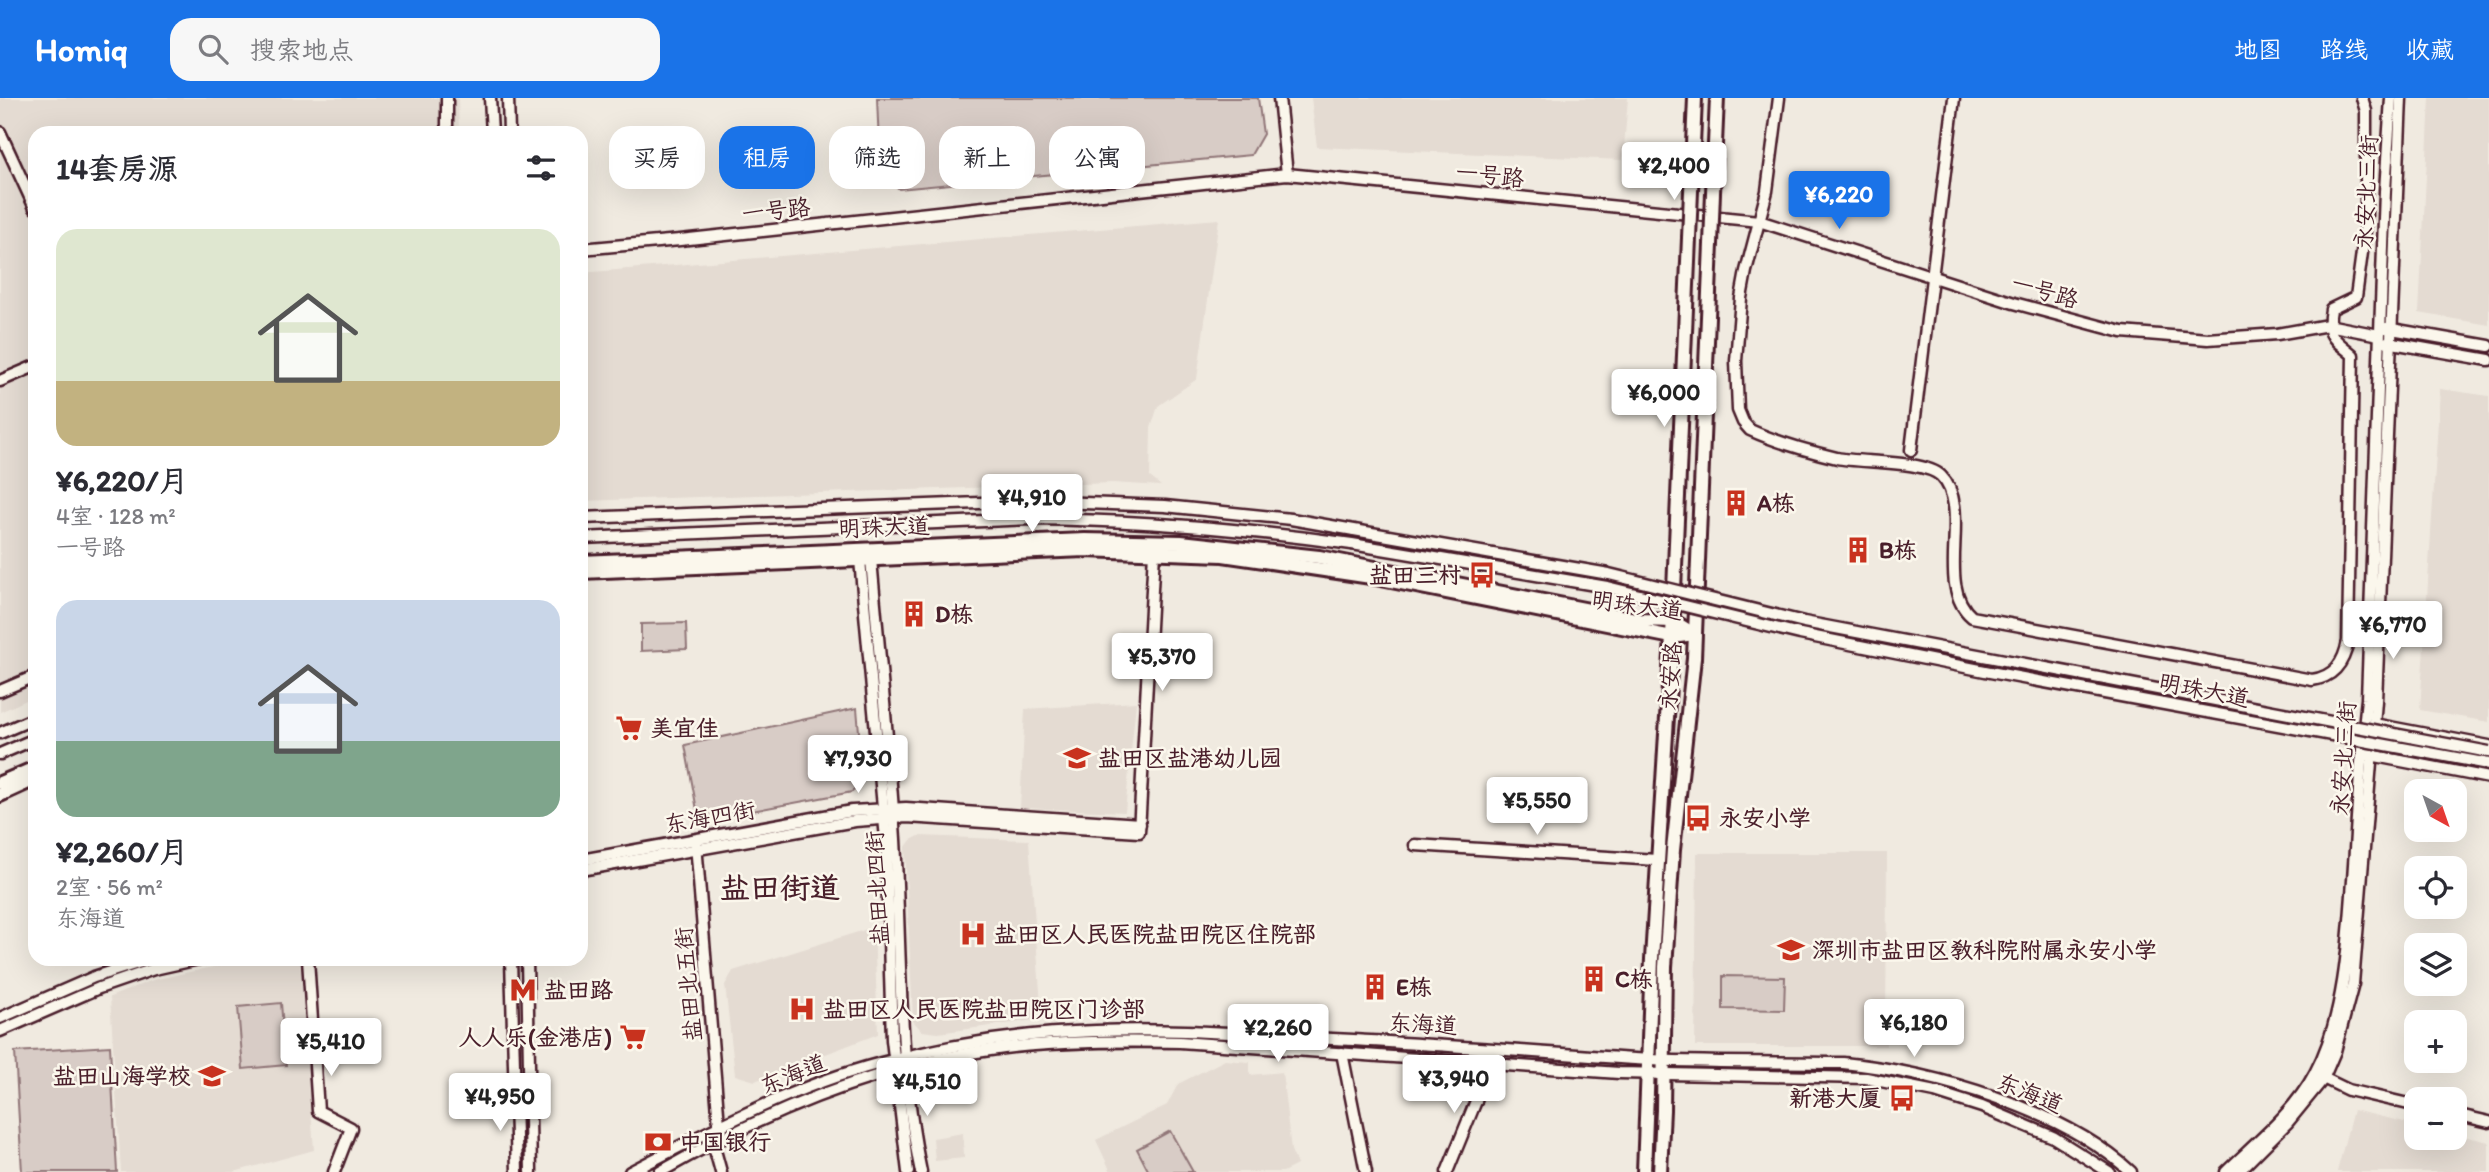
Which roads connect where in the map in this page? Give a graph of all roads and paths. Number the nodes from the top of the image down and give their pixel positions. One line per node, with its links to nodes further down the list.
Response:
1 (447, 98): 12 (street)
2 (490, 98): 13 (street)
3 (508, 98): 14 (street)
4 (1279, 98): 16 (street)
5 (1695, 98): 36 (main road, 永安路, bridge)
6 (1717, 98): 37 (main road, 永安路, bridge)
7 (1779, 98): 18 (street)
8 (1954, 98): 20 (street)
9 (2362, 98): 21 (street)
10 (2392, 98): 23 (street, 永安北三街)
11 (2400, 98): 22 (street, 永安北三街)
12 (447, 126)
13 (492, 126)
14 (509, 126)
15 (0, 132): 17 (street)
16 (1286, 174): 18 (street, 一号路); 19 (street, 一号路)
17 (28, 193)
18 (1759, 221): 20 (street, 一号路); 21 (street)
19 (588, 247)
20 (1933, 277): 21 (street, 一号路); 29 (street)
21 (2328, 325): 23 (street, 一号路)
22 (2392, 328): 23 (street); 24 (street, 永安北三街); 25 (street)
23 (2380, 335): 24 (street); 44 (street, 永安北三街)
24 (2392, 342): 26 (street); 42 (street, 永安北三街)
25 (2489, 346)
26 (2489, 360)
27 (28, 369): 28 (street)
28 (0, 381)
29 (1911, 450)
30 (588, 518): 47 (street, 明珠大道, bridge)
31 (588, 538): 50 (street, 明珠大道, bridge)
32 (1154, 552): 33 (main road, 明珠大道); 38 (main road, 明珠大道); 56 (street, 东海四街)
33 (865, 559): 35 (main road, 明珠大道); 56 (street, 盐田北四街)
34 (588, 561): 36 (main road, 明珠大道)
35 (588, 572)
36 (1673, 621): 37 (main road, 明珠大道); 38 (main road, 永安路)
37 (1694, 634): 38 (main road, 明珠大道); 72 (main road, 永安路)
38 (1672, 637): 60 (main road, 永安路)
39 (28, 679): 40 (street)
40 (0, 691)
41 (28, 721): 43 (street)
42 (2374, 724): 44 (street); 46 (street); 49 (street, 永安北三街)
43 (0, 733)
44 (2363, 733): 49 (street, 永安北三街)
45 (28, 742): 48 (street)
46 (2489, 746)
47 (2489, 752)
48 (0, 754)
49 (2366, 754): 52 (street); 78 (street, 永安北三街)
50 (2489, 764)
51 (28, 771): 54 (main road)
52 (2489, 778)
53 (28, 782): 55 (main road)
54 (0, 783)
55 (0, 794)
56 (888, 814): 57 (street, 东海四街); 70 (street, 盐田北四街)
57 (696, 844): 59 (street, 东海四街); 61 (street, 东海四街); 82 (street, 盐田北五街)
58 (1415, 845): 60 (street)
59 (588, 859)
60 (1657, 860): 71 (main road, 永安路)
61 (588, 868)
62 (128, 966): 67 (street)
63 (170, 966): 68 (street)
64 (308, 966): 84 (street)
65 (511, 966): 85 (street)
66 (527, 966): 86 (street)
67 (0, 1018)
68 (0, 1031)
69 (1342, 1053): 73 (street, 东海道); 74 (street, 东海道); 92 (street)
70 (900, 1058): 71 (street, 东海道); 74 (street, 盐田北四街); 75 (street, 盐田北四街); 82 (street, 东海道)
71 (1648, 1060): 72 (street, 东海道); 76 (main road, 永安路)
72 (1664, 1060): 77 (main road, 永安路); 97 (street, 东海道)
73 (1483, 1063): 76 (street, 东海道); 93 (street)
74 (907, 1068): 75 (street, 东海道); 91 (street, 盐田北四街)
75 (895, 1071): 83 (street, 东海道); 90 (street, 盐田北四街)
76 (1647, 1074): 77 (street, 东海道); 94 (main road, 永安路)
77 (1663, 1074): 95 (main road, 永安路); 96 (street, 东海道)
78 (2319, 1077): 79 (street); 98 (street, 永安北三街); 99 (street, 永安北三街)
79 (2404, 1103)
80 (2467, 1117): 81 (street)
81 (2489, 1122)
82 (719, 1125): 87 (street, 东海道)
83 (713, 1143): 88 (street, 东海道); 89 (street)
84 (334, 1172)
85 (517, 1172)
86 (531, 1172)
87 (630, 1172)
88 (660, 1172)
89 (721, 1172)
90 (908, 1172)
91 (921, 1172)
92 (1366, 1172)
93 (1447, 1172)
94 (1644, 1172)
95 (1660, 1172)
96 (2109, 1172)
97 (2131, 1172)
98 (2225, 1172)
99 (2238, 1172)

